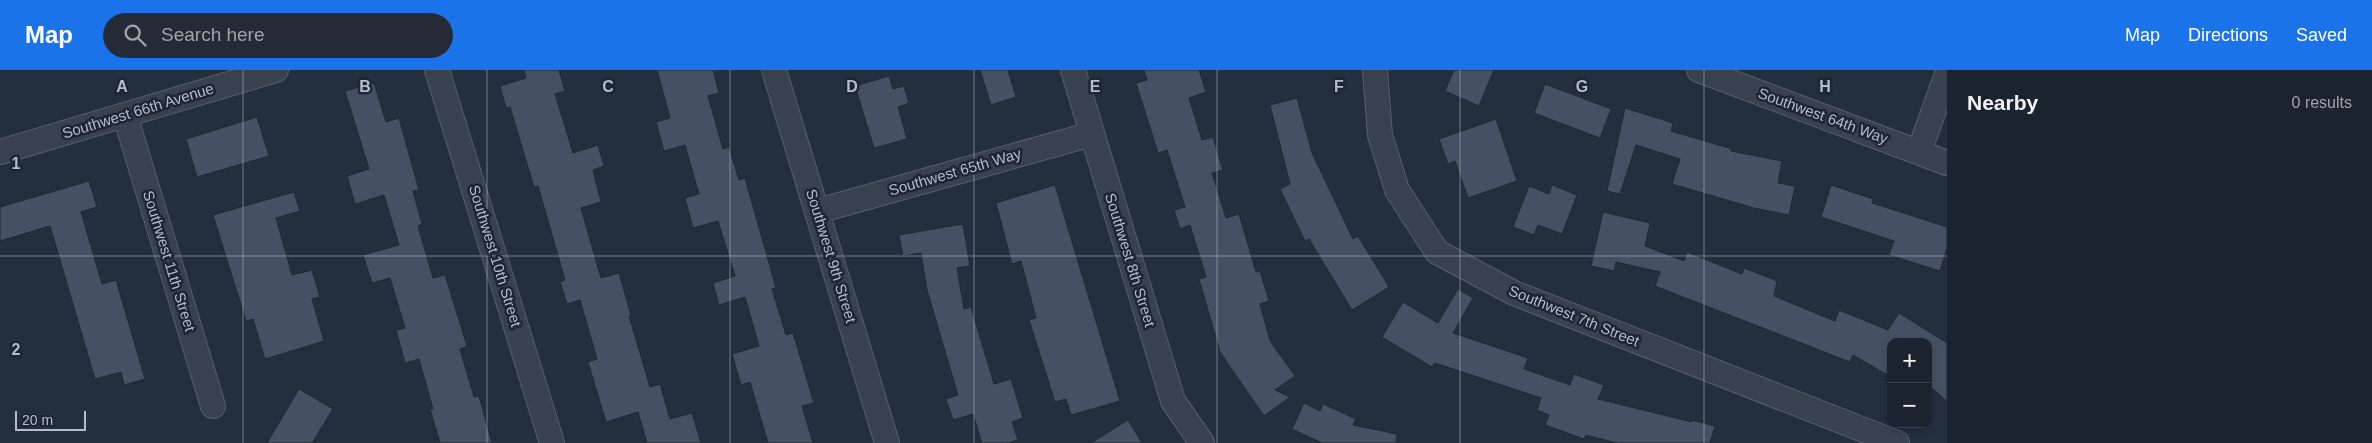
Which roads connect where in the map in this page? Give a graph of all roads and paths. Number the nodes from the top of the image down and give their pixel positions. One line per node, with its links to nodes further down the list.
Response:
1 (276, 70): 8 (street, Southwest 66th Avenue)
2 (437, 70): 15 (street, Southwest 10th Street)
3 (774, 70): 13 (street, Southwest 9th Street)
4 (1073, 70): 9 (street, Southwest 8th Street)
5 (1375, 70): 18 (street, Southwest 7th Street)
6 (1699, 70): 11 (street, Southwest 64th Way)
7 (1947, 74): 11 (street)
8 (125, 115): 10 (street, Southwest 66th Avenue); 14 (street, Southwest 11th Street)
9 (1092, 134): 13 (street, Southwest 65th Way); 17 (street, Southwest 8th Street)
10 (0, 152)
11 (1919, 152): 12 (street, Southwest 64th Way)
12 (1947, 163)
13 (818, 211): 16 (street, Southwest 9th Street)
14 (213, 406)
15 (552, 443)
16 (887, 443)
17 (1202, 443)
18 (1896, 443)

